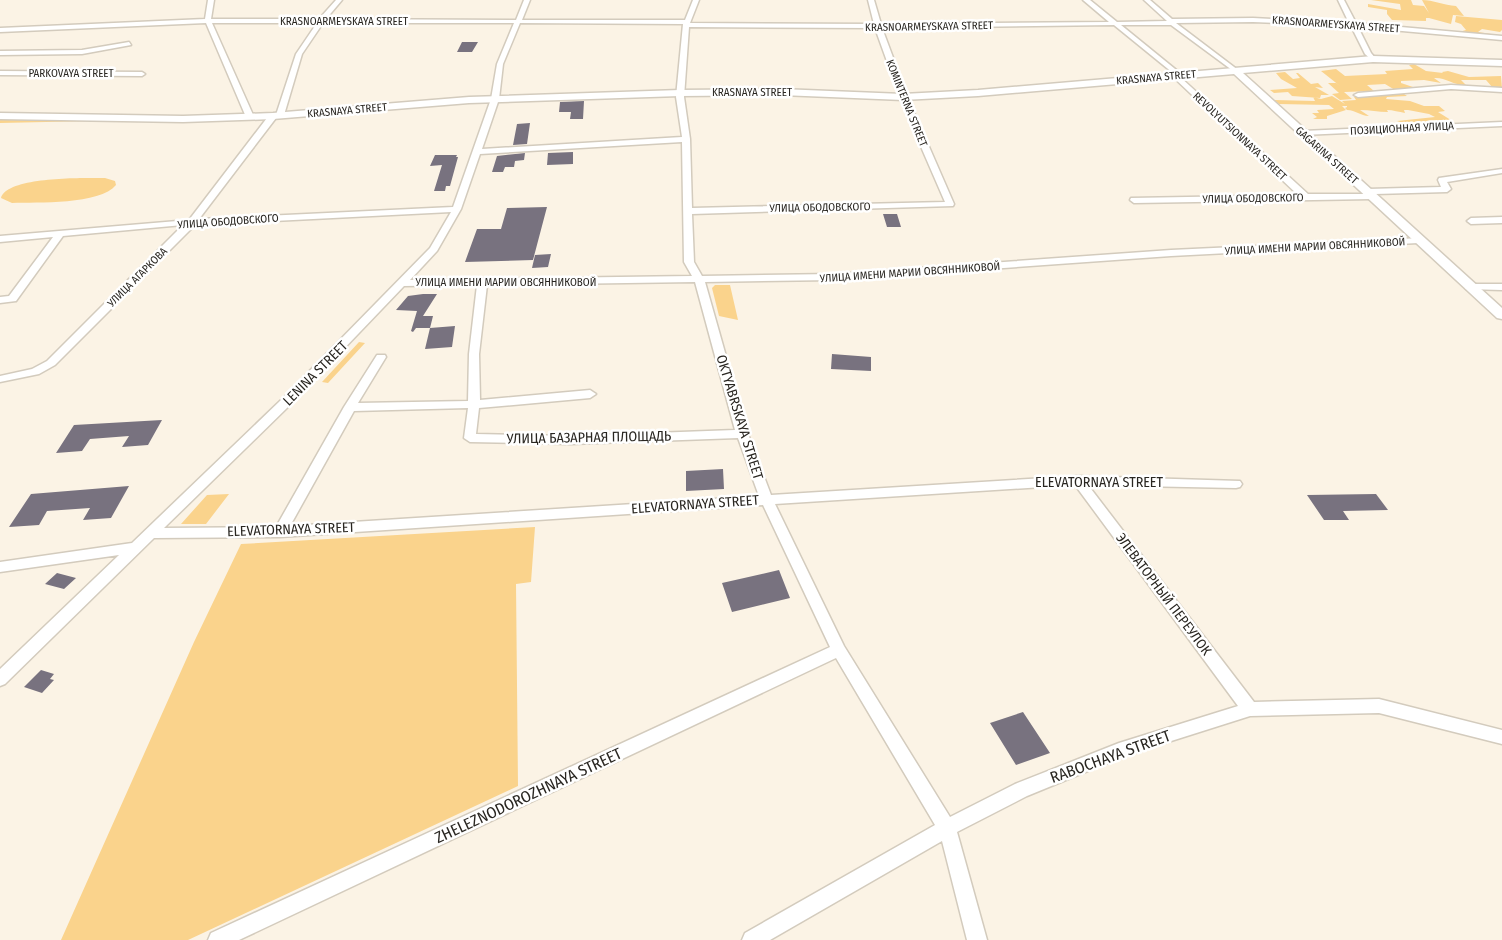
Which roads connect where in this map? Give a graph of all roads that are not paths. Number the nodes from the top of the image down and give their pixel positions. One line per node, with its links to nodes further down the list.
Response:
1 (211, 0): 9 (street)
2 (338, 0): 10 (street, УЛИЦА АГАРКОВА)
3 (527, 0): 12 (street, LENINA STREET)
4 (696, 0): 14 (street, OKTYABRSKAYA STREET)
5 (871, 0): 16 (street, KOMINTERNA STREET)
6 (1086, 0): 13 (street, REVOLYUTSIONNAYA STREET)
7 (1147, 0): 11 (street, GAGARINA STREET)
8 (1341, 0): 15 (street)
9 (208, 21): 10 (street, KRASNOARMEYSKAYA STREET); 17 (street, KRASNOARMEYSKAYA STREET); 34 (street)
10 (321, 21): 12 (street, KRASNOARMEYSKAYA STREET); 32 (street, УЛИЦА АГАРКОВА)
11 (1171, 22): 13 (street, KRASNOARMEYSKAYA STREET); 15 (street, KRASNOARMEYSKAYA STREET); 23 (street, GAGARINA STREET)
12 (516, 23): 14 (street, KRASNOARMEYSKAYA STREET); 31 (street, LENINA STREET)
13 (1117, 23): 16 (street, KRASNOARMEYSKAYA STREET); 26 (street, REVOLYUTSIONNAYA STREET)
14 (687, 24): 16 (street, KRASNOARMEYSKAYA STREET); 28 (street, OKTYABRSKAYA STREET)
15 (1353, 24): 18 (street, KRASNOARMEYSKAYA STREET); 21 (street)
16 (878, 26): 30 (street, KOMINTERNA STREET)
17 (0, 30)
18 (1502, 38)
19 (129, 44): 20 (street, PARKOVAYA STREET)
20 (0, 53)
21 (1373, 59): 22 (main road, KRASNAYA STREET); 23 (main road, KRASNAYA STREET)
22 (1502, 63)
23 (1236, 71): 26 (main road, KRASNAYA STREET); 36 (main road, GAGARINA STREET)
24 (0, 73): 25 (street, PARKOVAYA STREET)
25 (142, 74)
26 (1176, 75): 30 (main road, KRASNAYA STREET); 41 (street, REVOLYUTSIONNAYA STREET)
27 (1502, 90): 29 (street)
28 (680, 93): 30 (main road, KRASNAYA STREET); 31 (main road, KRASNAYA STREET); 37 (street, OKTYABRSKAYA STREET)
29 (1358, 95)
30 (903, 97): 43 (street, KOMINTERNA STREET)
31 (495, 99): 32 (main road, KRASNAYA STREET); 38 (street, LENINA STREET)
32 (276, 115): 34 (main road, KRASNAYA STREET); 48 (street, УЛИЦА АГАРКОВА)
33 (0, 116): 34 (main road, KRASNAYA STREET)
34 (250, 117)
35 (1502, 124): 36 (street, ПОЗИЦИОННАЯ УЛИЦА)
36 (1303, 133): 40 (main road, GAGARINA STREET)
37 (686, 139): 38 (street); 45 (street, OKTYABRSKAYA STREET)
38 (477, 152): 44 (street, LENINA STREET)
39 (1502, 171): 40 (street, УЛИЦА ОБОДОВСКОГО)
40 (1370, 194): 41 (street, УЛИЦА ОБОДОВСКОГО); 51 (main road, GAGARINA STREET)
41 (1306, 197): 42 (street, УЛИЦА ОБОДОВСКОГО)
42 (1134, 200)
43 (950, 204): 45 (street, УЛИЦА ОБОДОВСКОГО)
44 (457, 209): 48 (street, УЛИЦА ОБОДОВСКОГО); 53 (street, LENINA STREET)
45 (689, 211): 52 (street, OKTYABRSKAYA STREET)
46 (1502, 220): 47 (street)
47 (1471, 221)
48 (192, 222): 49 (street, УЛИЦА ОБОДОВСКОГО); 60 (street, УЛИЦА АГАРКОВА)
49 (60, 234): 50 (street, УЛИЦА ОБОДОВСКОГО); 57 (street)
50 (0, 239)
51 (1418, 240): 52 (street, УЛИЦА ИМЕНИ МАРИИ ОВСЯННИКОВОЙ); 55 (main road, GAGARINA STREET)
52 (700, 281): 54 (street, УЛИЦА ИМЕНИ МАРИИ ОВСЯННИКОВОЙ); 64 (street, OKTYABRSKAYA STREET)
53 (402, 283): 54 (street, УЛИЦА ИМЕНИ МАРИИ ОВСЯННИКОВОЙ); 69 (street, LENINA STREET)
54 (482, 283): 62 (street, УЛИЦА БАЗАРНАЯ ПЛОЩАДЬ)
55 (1470, 287): 56 (street); 58 (main road, GAGARINA STREET)
56 (1502, 287)
57 (0, 300)
58 (1502, 315)
59 (381, 357): 63 (street)
60 (0, 379)
61 (590, 394): 62 (street)
62 (474, 404): 63 (street); 64 (street, УЛИЦА БАЗАРНАЯ ПЛОЩАДЬ)
63 (350, 407): 68 (street)
64 (742, 434): 67 (street, OKTYABRSKAYA STREET)
65 (1078, 480): 66 (street, ELEVATORNAYA STREET); 67 (street, ELEVATORNAYA STREET); 74 (street, ЭЛЕВАТОРНЫЙ ПЕРЕУЛОК)
66 (1236, 484)
67 (766, 500): 68 (street, ELEVATORNAYA STREET); 72 (street, OKTYABRSKAYA STREET)
68 (280, 532): 69 (street, ELEVATORNAYA STREET)
69 (153, 533): 70 (street, LENINA STREET)
70 (134, 548): 71 (street); 73 (street, LENINA STREET)
71 (0, 567)
72 (839, 650): 76 (street, OKTYABRSKAYA STREET); 77 (street, ZHELEZNODOROZHNAYA STREET)
73 (0, 678)
74 (1250, 709): 75 (street, RABOCHAYA STREET); 76 (street, RABOCHAYA STREET)
75 (1502, 736)
76 (947, 828): 78 (street, RABOCHAYA STREET); 79 (street, OKTYABRSKAYA STREET)
77 (218, 940)
78 (752, 940)
79 (977, 940)

